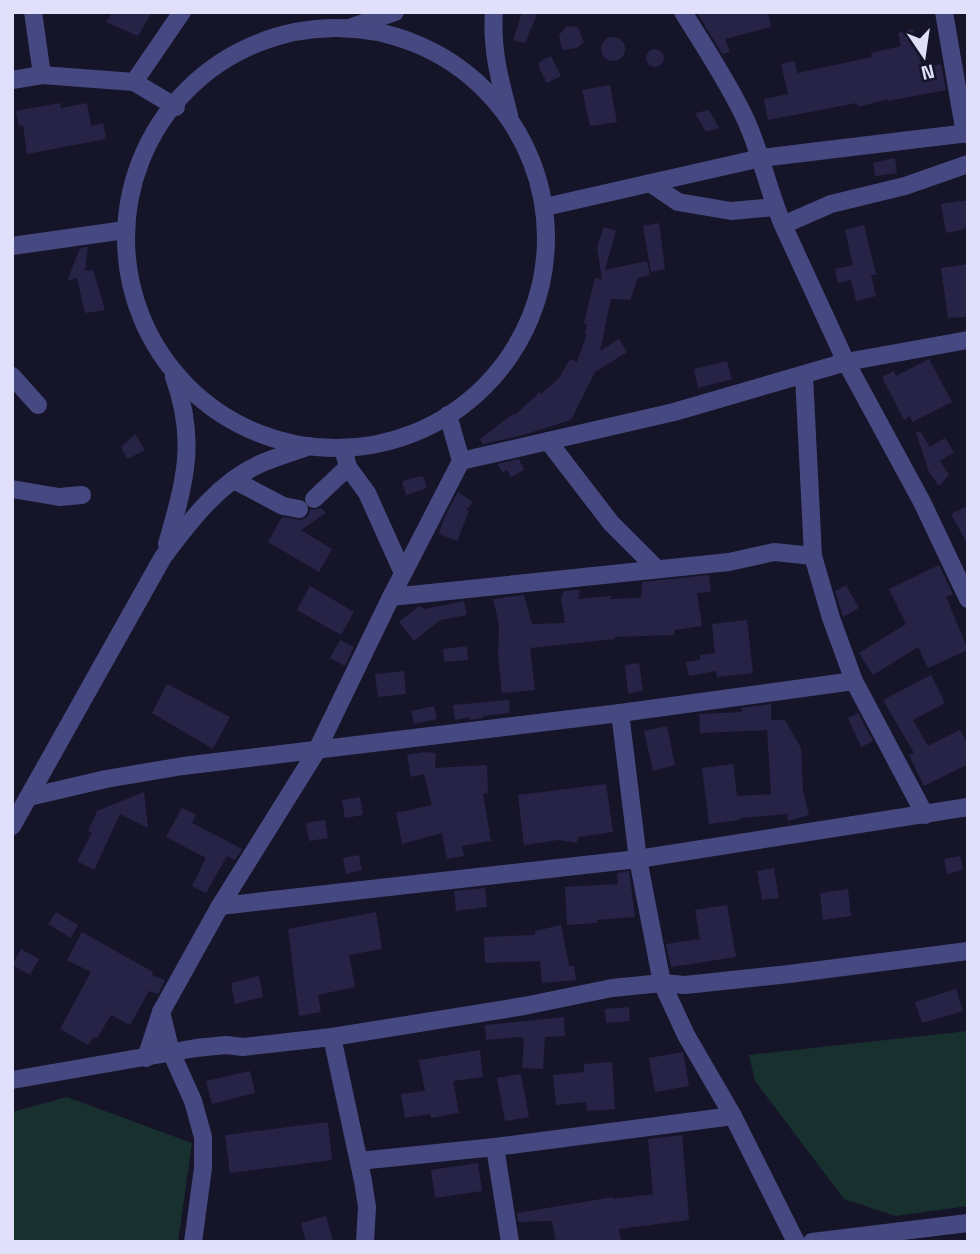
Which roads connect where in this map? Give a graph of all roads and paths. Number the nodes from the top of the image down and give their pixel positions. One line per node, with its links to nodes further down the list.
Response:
1 (33, 12): 8 (street)
2 (181, 12): 10 (street)
3 (395, 12): 7 (street)
4 (494, 12): 12 (street)
5 (683, 12): 14 (street)
6 (944, 12): 13 (street)
7 (346, 29): 11 (street); 12 (street)
8 (42, 75): 9 (street); 10 (street)
9 (12, 80)
10 (134, 82): 11 (street)
11 (176, 107): 20 (street)
12 (510, 119): 17 (street)
13 (966, 134): 14 (street)
14 (761, 158): 16 (street); 18 (street)
15 (968, 164): 19 (street)
16 (650, 183): 17 (street); 18 (street)
17 (545, 207): 28 (street)
18 (775, 207): 19 (street)
19 (783, 225): 23 (street)
20 (125, 230): 21 (street); 24 (street)
21 (12, 246)
22 (968, 340): 23 (street)
23 (846, 362): 25 (street); 42 (street)
24 (172, 370): 30 (street); 38 (street)
25 (804, 375): 29 (street); 37 (street)
26 (12, 376): 27 (street)
27 (38, 405)
28 (449, 415): 31 (street); 32 (street)
29 (548, 442): 32 (street); 39 (street)
30 (309, 446): 31 (street); 34 (street)
31 (343, 448): 33 (street)
32 (461, 461): 40 (street)
33 (348, 467): 34 (street); 40 (street)
34 (234, 480): 38 (street)
35 (12, 489): 36 (street)
36 (82, 495)
37 (813, 556): 39 (street); 43 (street)
38 (163, 557): 46 (street)
39 (657, 569): 41 (street)
40 (403, 573): 41 (street)
41 (391, 597): 45 (street)
42 (968, 599)
43 (854, 681): 44 (street); 48 (street)
44 (620, 713): 45 (street); 50 (street)
45 (316, 752): 46 (street); 51 (street)
46 (29, 797): 49 (street)
47 (968, 807): 48 (street)
48 (925, 815): 50 (street)
49 (12, 827)
50 (638, 859): 51 (street); 53 (street)
51 (220, 906): 54 (street)
52 (966, 956): 53 (street)
53 (662, 983): 55 (street); 59 (street)
54 (161, 1012): 56 (street); 57 (street)
55 (332, 1037): 56 (street); 61 (street)
56 (171, 1052): 57 (street); 63 (street)
57 (146, 1058): 58 (street)
58 (12, 1080)
59 (733, 1116): 60 (street); 66 (street)
60 (495, 1147): 61 (street); 65 (street)
61 (359, 1161): 64 (street)
62 (968, 1223): 67 (street)
63 (193, 1242)
64 (365, 1242)
65 (510, 1242)
66 (796, 1242)
67 (812, 1242)

